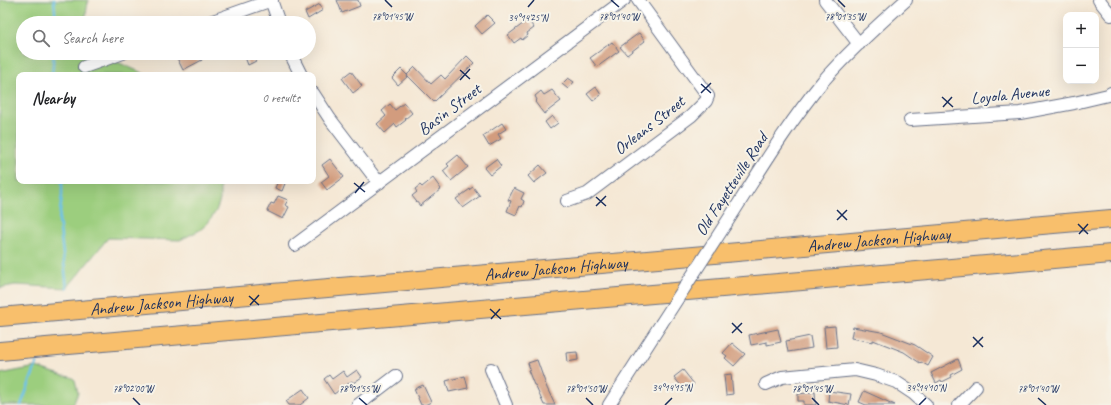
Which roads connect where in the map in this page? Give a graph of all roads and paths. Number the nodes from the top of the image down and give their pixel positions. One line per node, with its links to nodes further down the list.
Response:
1 (271, 0): 8 (street); 9 (street)
2 (624, 0): 18 (street, Basin Street)
3 (638, 0): 19 (street, Orleans Street)
4 (825, 0): 10 (street)
5 (906, 0): 10 (street, Old Fayetteville Road)
6 (1099, 0): 7 (street)
7 (1111, 15)
8 (226, 16)
9 (277, 16)
10 (859, 44): 31 (street, Old Fayetteville Road, bridge)
11 (104, 60): 13 (street)
12 (294, 60): 14 (street)
13 (84, 67)
14 (300, 72)
15 (1111, 93): 17 (street, Loyola Avenue)
16 (316, 98): 18 (street)
17 (910, 120)
18 (379, 183): 21 (street, Basin Street)
19 (567, 201)
20 (1111, 219): 23 (highway, Andrew Jackson Highway)
21 (296, 245)
22 (1111, 254): 24 (highway, Andrew Jackson Highway)
23 (0, 317)
24 (0, 351)
25 (491, 369): 30 (street)
26 (396, 376): 29 (street)
27 (766, 384): 32 (street)
28 (976, 387): 33 (street)
29 (358, 405)
30 (506, 405)
31 (609, 405)
32 (926, 405)
33 (959, 405)

